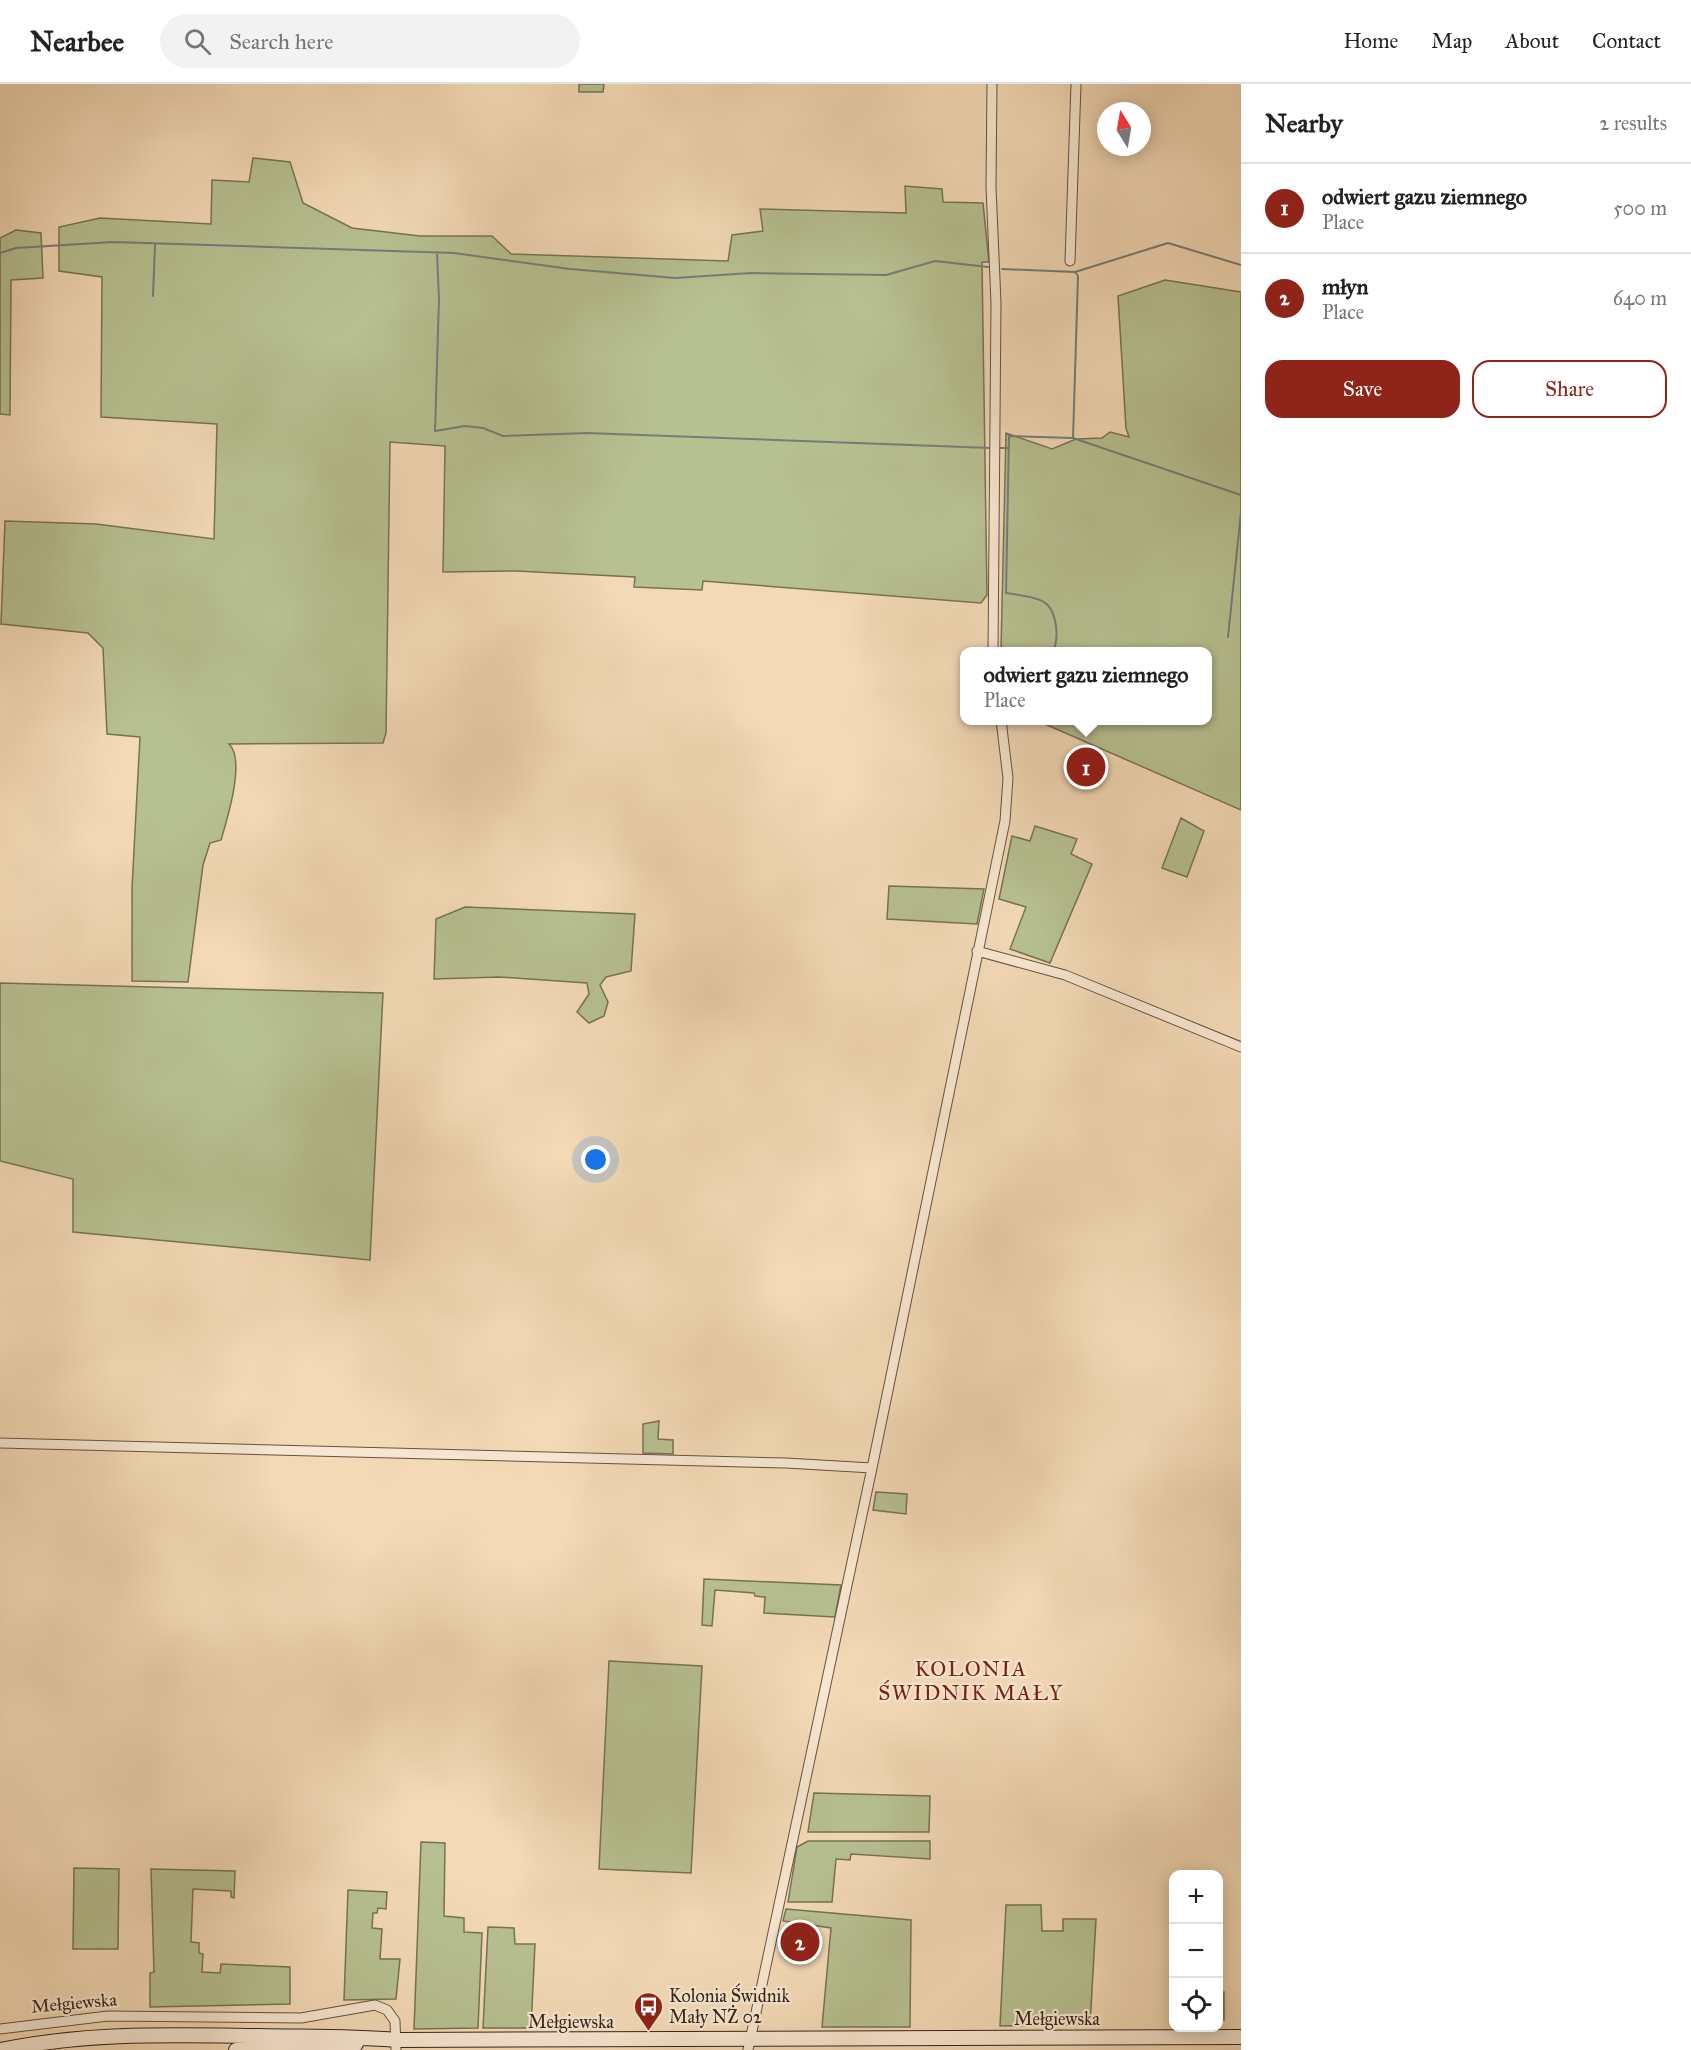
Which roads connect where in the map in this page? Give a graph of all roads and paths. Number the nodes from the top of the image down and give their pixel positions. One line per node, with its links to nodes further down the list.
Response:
1 (992, 84): 4 (street)
2 (1076, 84): 3 (street)
3 (1070, 261)
4 (993, 647)
5 (1002, 725): 6 (street)
6 (977, 951): 7 (street); 9 (street)
7 (1241, 1047)
8 (0, 1443): 9 (street)
9 (872, 1468): 12 (street)
10 (0, 2029): 13 (street, Mełgiewska)
11 (1241, 2037): 12 (main road, Mełgiewska)
12 (749, 2044): 13 (main road, Mełgiewska)
13 (396, 2045): 14 (main road); 15 (main road)
14 (1, 2050)
15 (236, 2050)

